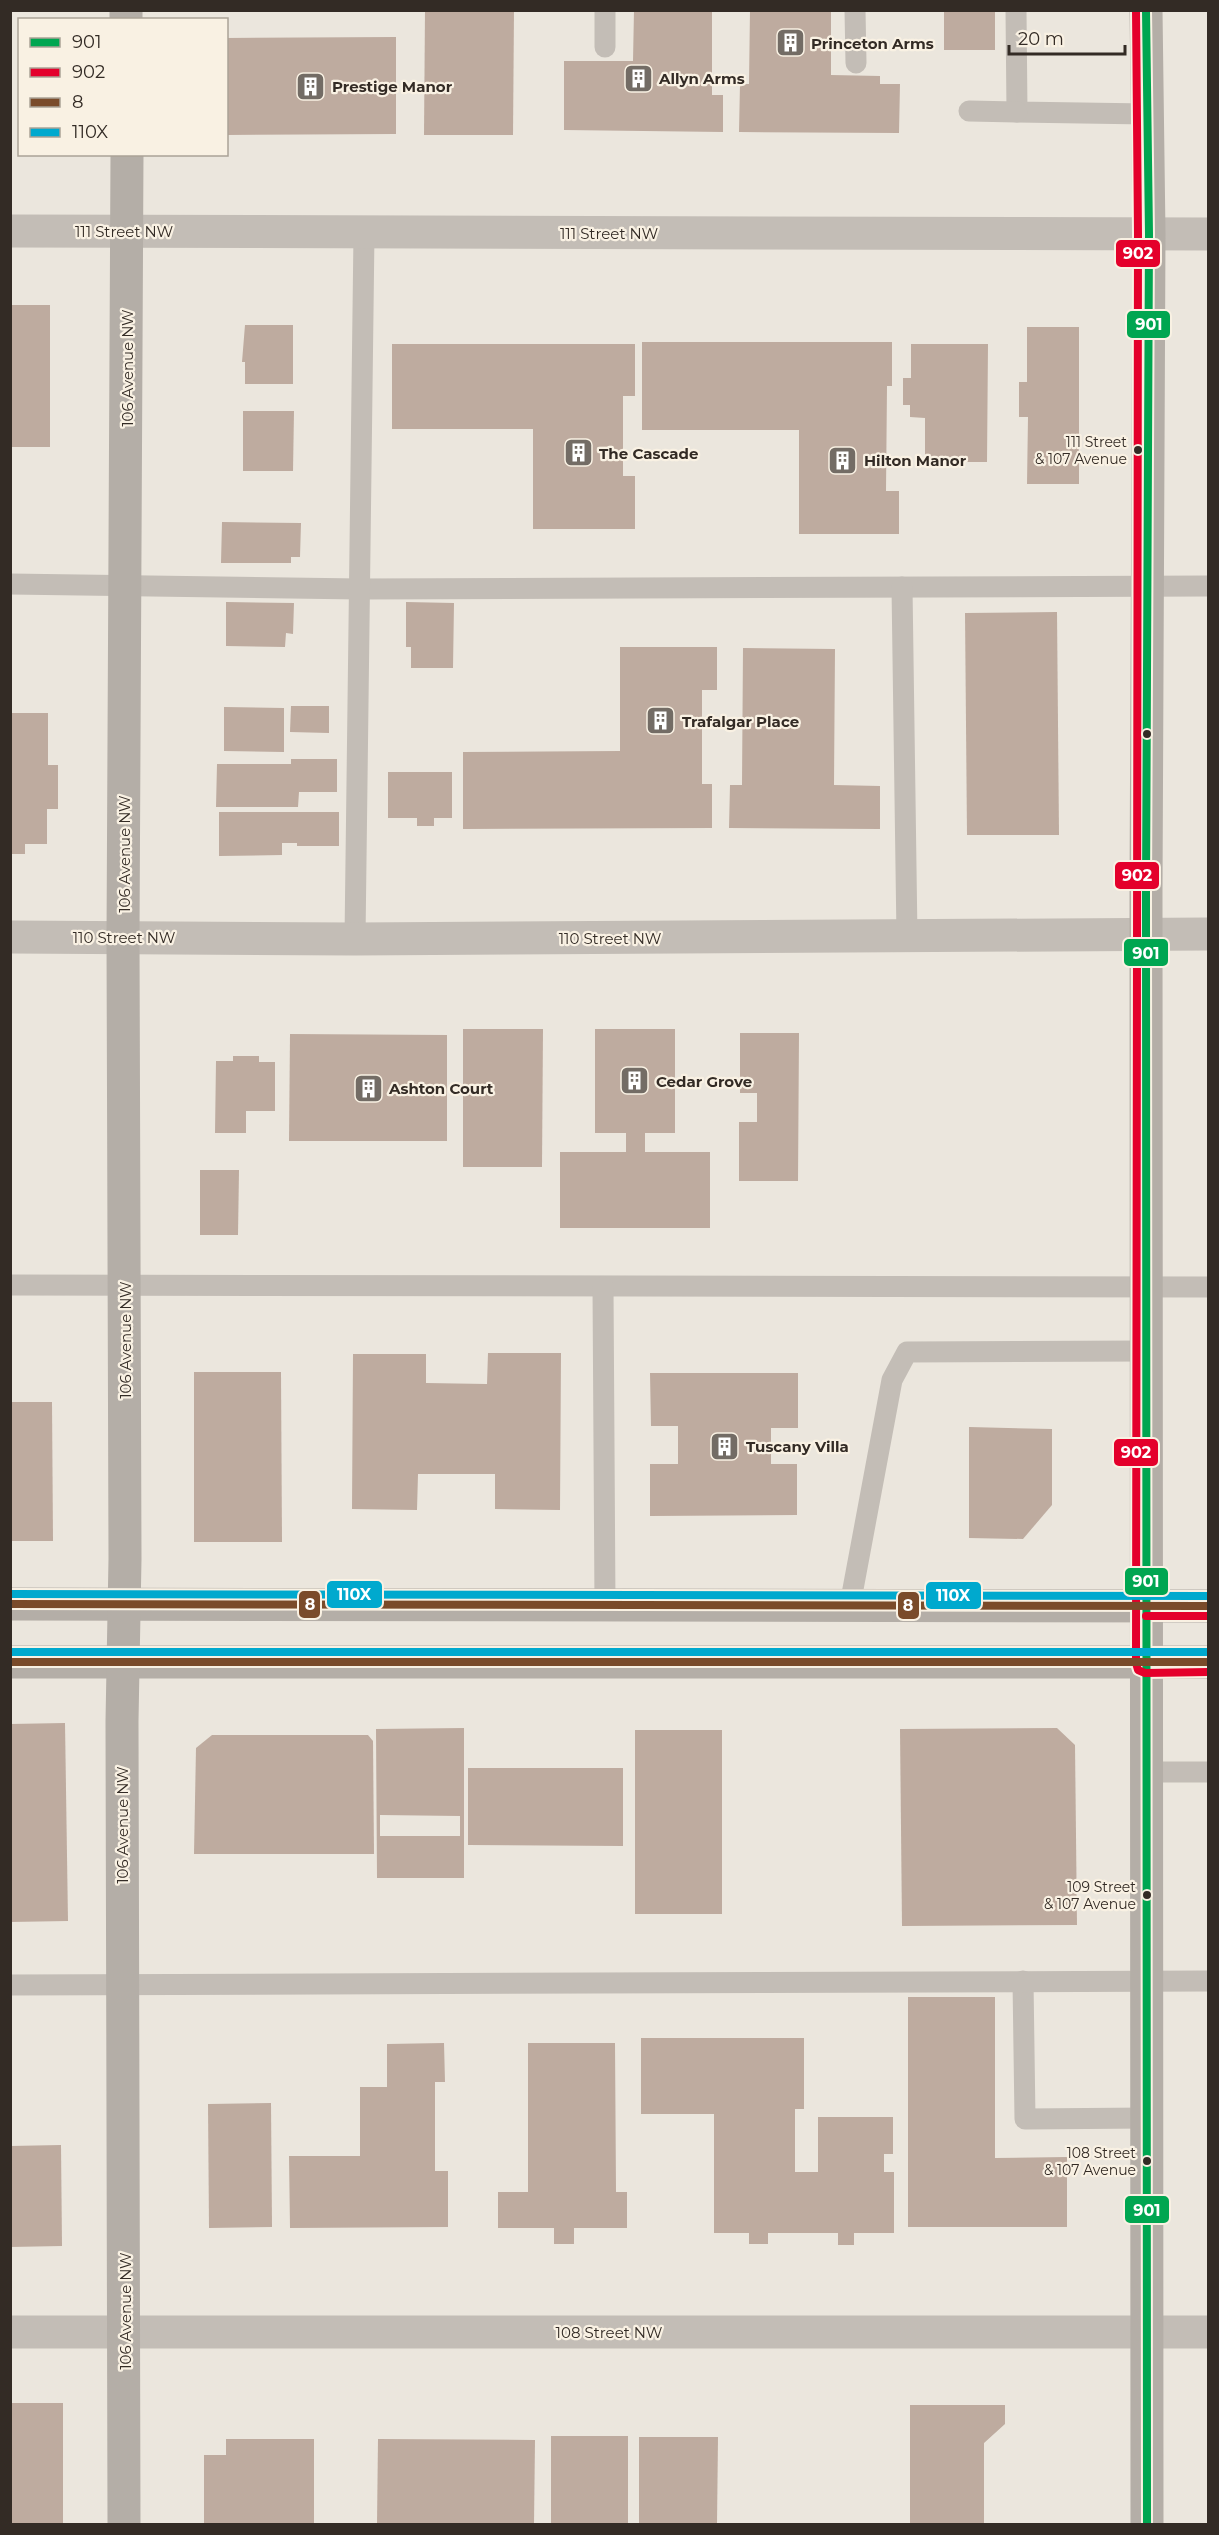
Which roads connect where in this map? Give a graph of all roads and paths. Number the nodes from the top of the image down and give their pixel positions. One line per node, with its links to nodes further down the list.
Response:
1 (605, 10): 5 (lane)
2 (855, 10): 6 (lane)
3 (1016, 10): 8 (lane)
4 (1146, 10): 9 (main road)
5 (605, 47)
6 (856, 63)
7 (969, 111): 8 (lane)
8 (1017, 112): 9 (lane)
9 (1147, 114): 14 (main road)
10 (127, 156): 12 (main road, 106 Avenue NW)
11 (10, 231): 12 (street, 111 Street NW)
12 (127, 231): 13 (street, 111 Street NW); 17 (main road, 106 Avenue NW)
13 (364, 233): 14 (street, 111 Street NW); 21 (lane)
14 (1149, 234): 15 (street, 111 Street NW); 20 (main road)
15 (1209, 234)
16 (10, 584): 17 (lane)
17 (125, 584): 21 (lane); 25 (main road, 106 Avenue NW)
18 (1209, 586): 20 (lane)
19 (902, 587): 20 (lane); 21 (lane); 26 (lane)
20 (1146, 587): 22 (main road)
21 (360, 588): 27 (lane)
22 (1146, 934): 23 (street, 110 Street NW); 26 (street, 110 Street NW); 31 (main road)
23 (1209, 934)
24 (10, 937): 25 (street, 110 Street NW)
25 (123, 937): 27 (street, 110 Street NW); 29 (main road, 106 Avenue NW)
26 (907, 937): 27 (street, 110 Street NW)
27 (355, 939)
28 (10, 1285): 29 (lane)
29 (125, 1286): 30 (lane); 35 (main road, 106 Avenue NW)
30 (603, 1287): 31 (lane); 36 (lane)
31 (1146, 1287): 32 (lane); 33 (main road)
32 (1209, 1287)
33 (1146, 1351): 37 (lane); 38 (main road)
34 (10, 1604): 35 (main road)
35 (125, 1604): 36 (main road); 41 (main road, 106 Avenue NW)
36 (605, 1605): 37 (main road)
37 (850, 1605): 38 (main road)
38 (1146, 1606): 39 (main road); 43 (main road)
39 (1209, 1606)
40 (10, 1662): 41 (main road)
41 (123, 1662): 43 (main road); 50 (main road, 106 Avenue NW)
42 (1209, 1662): 43 (main road)
43 (1146, 1663): 44 (main road)
44 (1146, 1772): 45 (lane); 46 (main road)
45 (1209, 1772)
46 (1147, 1980): 47 (lane); 48 (lane); 51 (main road)
47 (1023, 1981): 50 (lane); 51 (lane)
48 (1209, 1981)
49 (10, 1984): 50 (lane)
50 (123, 1985): 52 (main road, 106 Avenue NW)
51 (1147, 2118): 55 (main road)
52 (125, 2331): 53 (street, 108 Street NW); 55 (street, 108 Street NW); 56 (main road, 106 Avenue NW)
53 (10, 2332)
54 (1209, 2332): 55 (street, 108 Street NW)
55 (1147, 2333): 57 (main road)
56 (124, 2524)
57 (1147, 2524)

